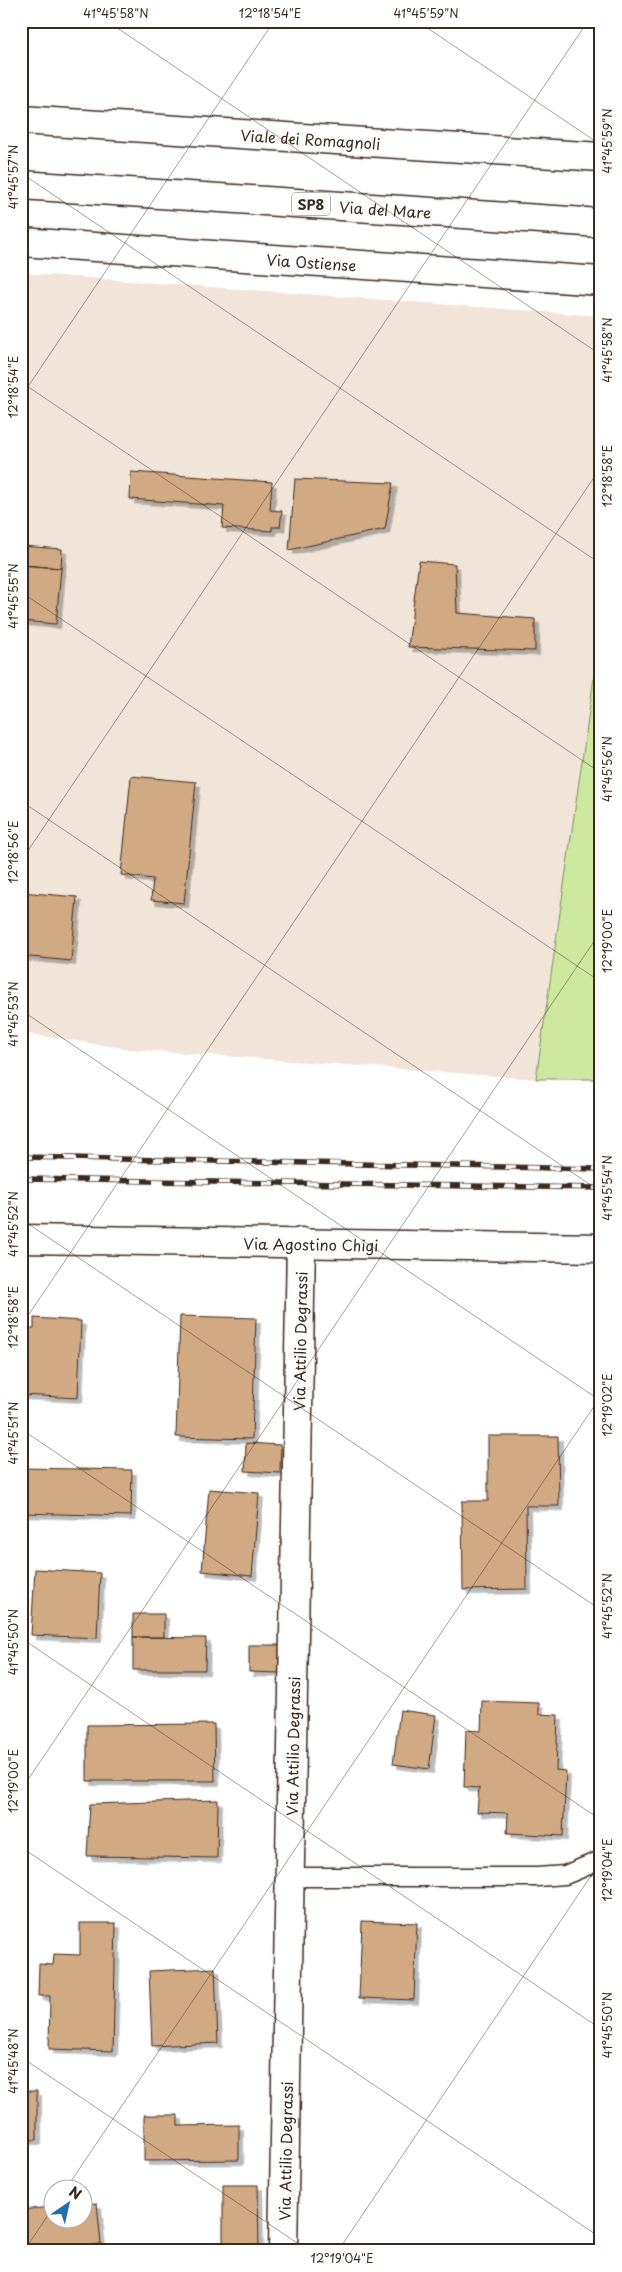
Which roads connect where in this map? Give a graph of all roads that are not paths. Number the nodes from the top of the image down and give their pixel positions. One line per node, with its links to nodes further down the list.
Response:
1 (21, 120): 2 (main road, Viale dei Romagnoli)
2 (601, 157)
3 (21, 185): 4 (main road, Via del Mare / SP8)
4 (601, 223)
5 (21, 242): 6 (main road, Via Ostiense)
6 (601, 280)
7 (21, 1239): 8 (main road, Via Agostino Chigi)
8 (302, 1242): 9 (main road, Via Agostino Chigi); 11 (main road, Via Attilio Degrassi)
9 (601, 1248)
10 (601, 1860): 11 (lane)
11 (290, 1877): 12 (main road, Via Attilio Degrassi)
12 (283, 2251)

